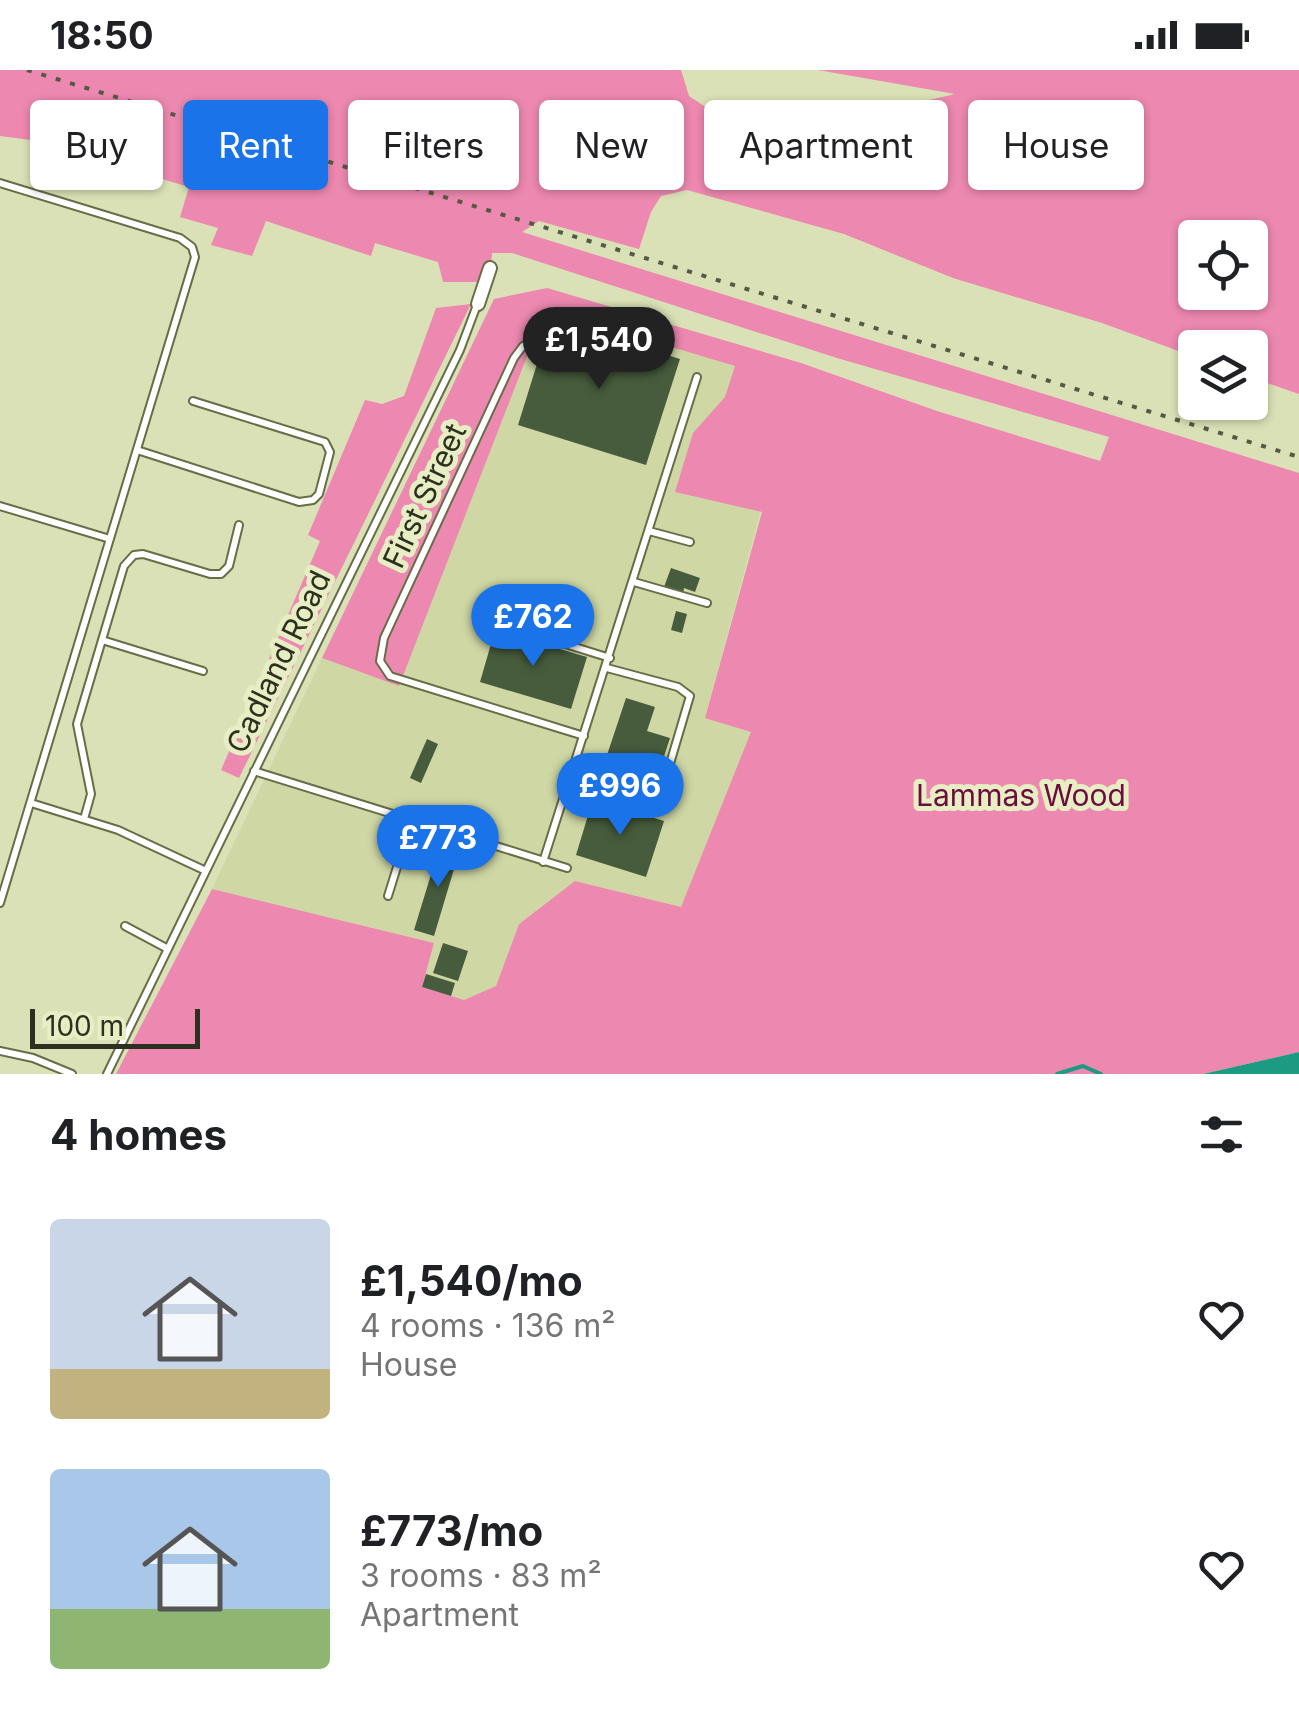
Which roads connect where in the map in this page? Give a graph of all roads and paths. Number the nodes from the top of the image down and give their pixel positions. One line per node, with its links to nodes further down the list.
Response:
1 (0, 184): 7 (lane)
2 (490, 268): 3 (street, Cadland Road)
3 (480, 298): 21 (lane, Cadland Road)
4 (534, 342): 20 (lane, First Street)
5 (697, 377): 10 (lane)
6 (193, 400): 7 (lane)
7 (137, 450): 11 (lane)
8 (0, 506): 11 (lane)
9 (239, 525): 16 (lane)
10 (649, 531): 12 (lane); 13 (lane)
11 (110, 539): 23 (lane)
12 (690, 542)
13 (634, 582): 14 (lane); 17 (lane)
14 (706, 603)
15 (498, 623): 17 (lane)
16 (102, 640): 19 (lane); 24 (lane)
17 (610, 658): 18 (lane)
18 (606, 668): 20 (lane); 22 (lane)
19 (203, 671)
20 (584, 736): 26 (lane)
21 (254, 771): 25 (lane); 28 (lane, Cadland Road)
22 (666, 776)
23 (30, 803): 24 (lane); 30 (lane)
24 (84, 819): 28 (lane)
25 (411, 822): 26 (lane); 29 (lane)
26 (543, 862): 27 (lane)
27 (567, 868)
28 (206, 871): 32 (lane, Cadland Road)
29 (388, 896)
30 (0, 904)
31 (125, 926): 32 (lane)
32 (168, 949): 35 (lane, Cadland Road)
33 (0, 1051): 34 (lane)
34 (72, 1074)
35 (107, 1074)

